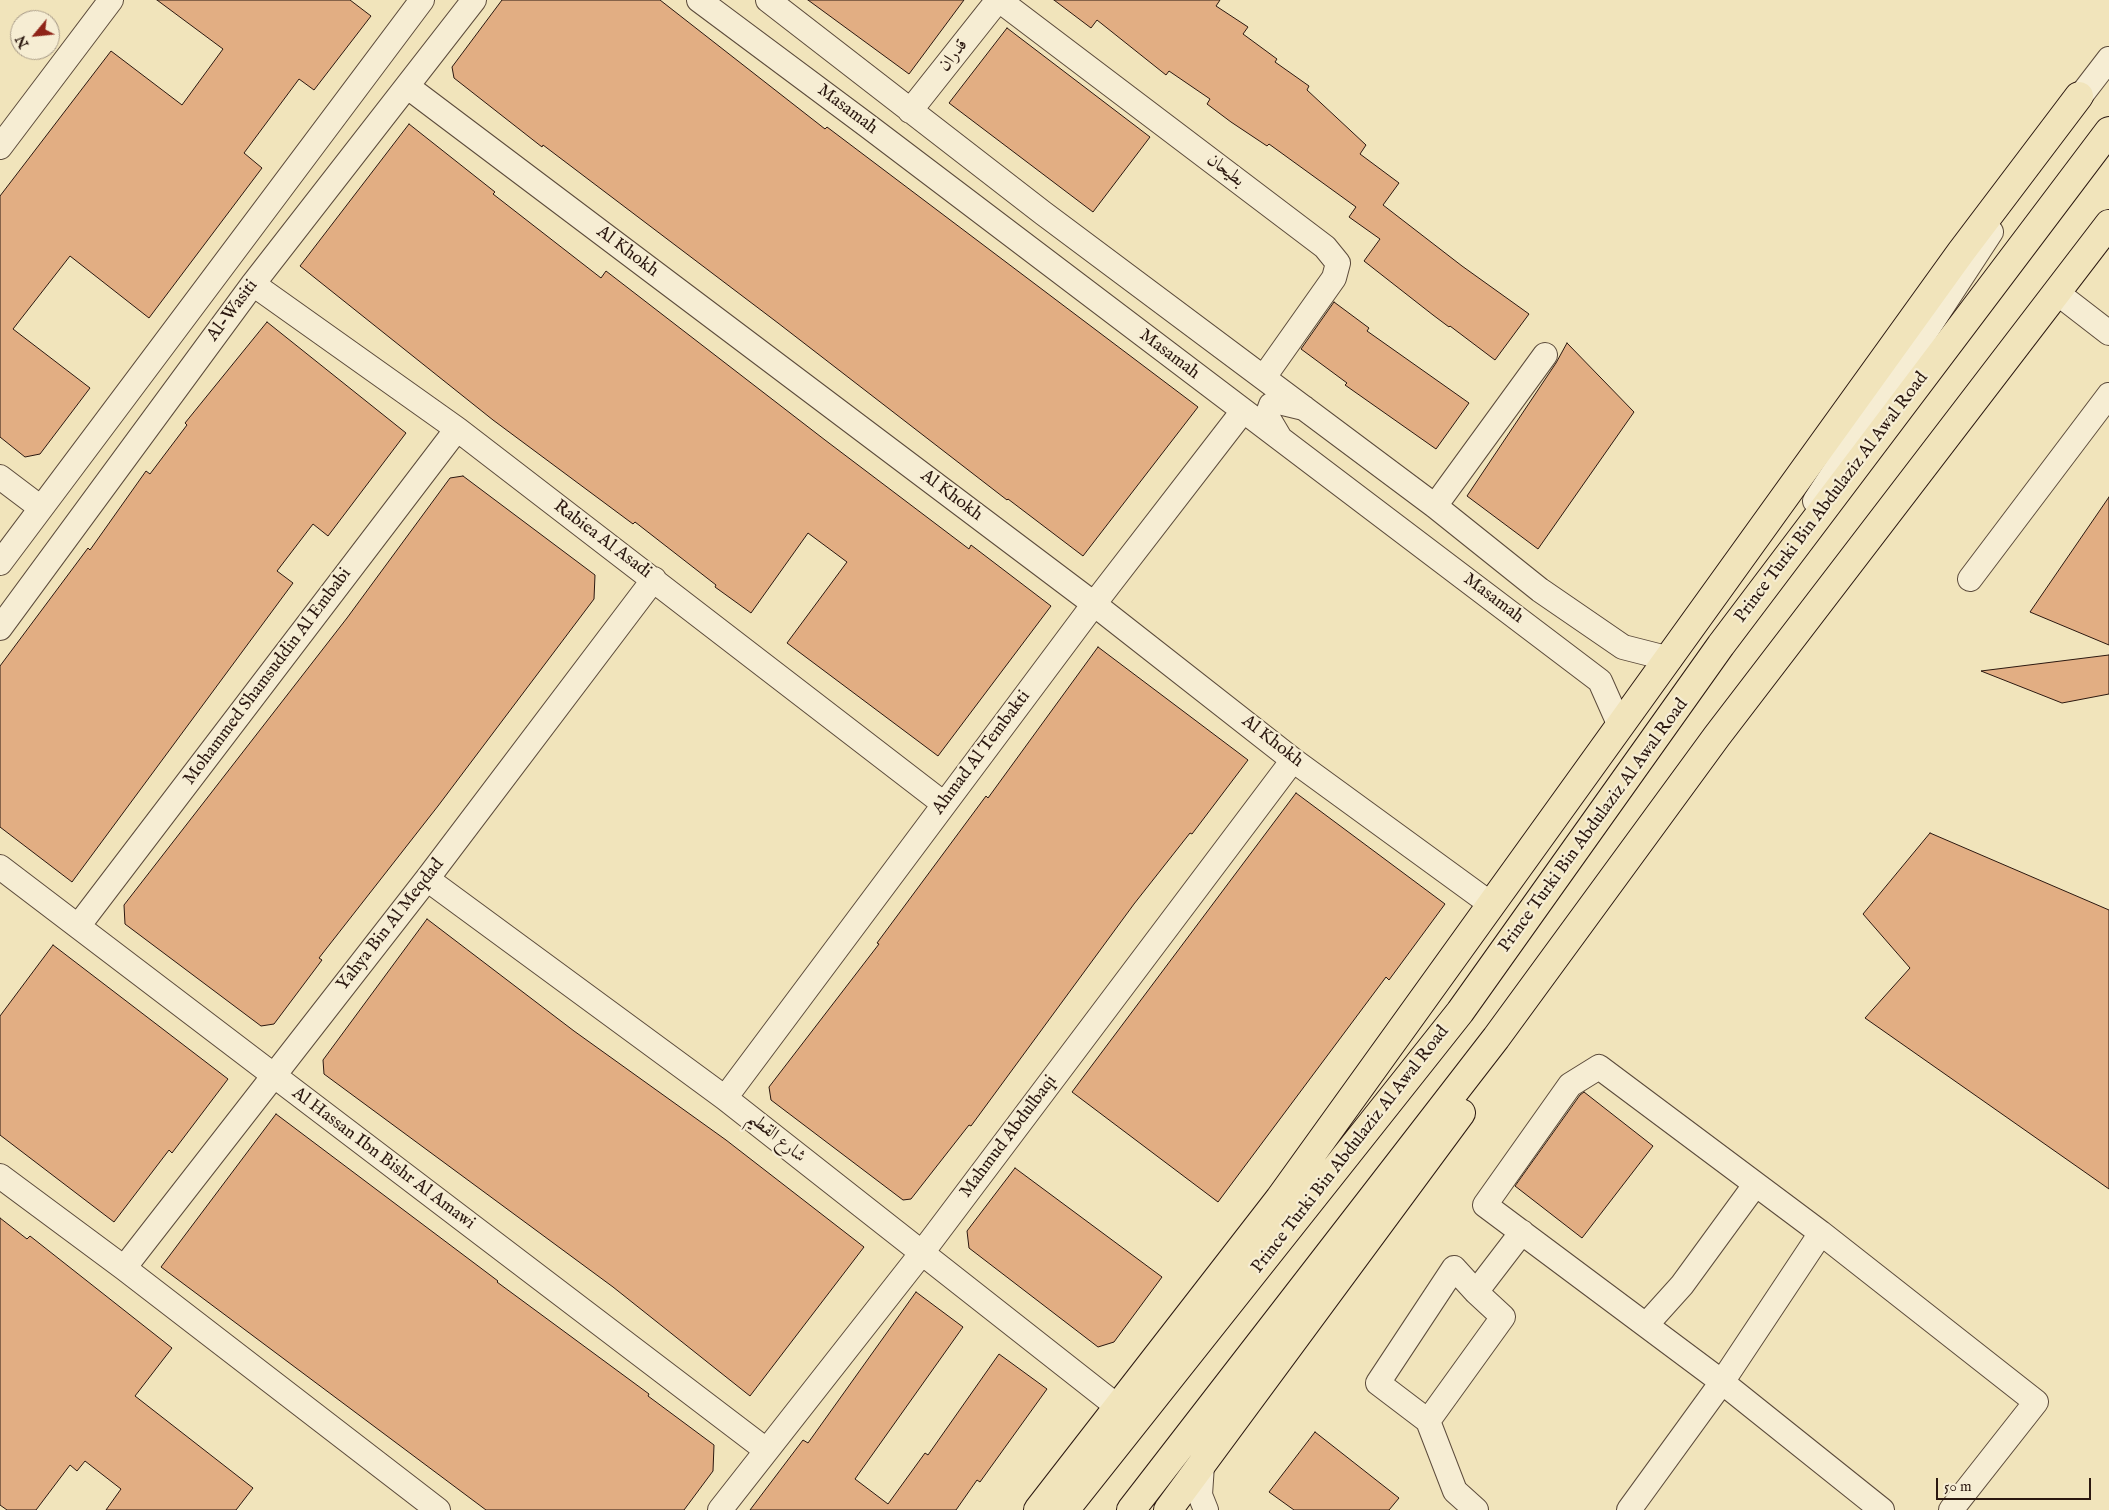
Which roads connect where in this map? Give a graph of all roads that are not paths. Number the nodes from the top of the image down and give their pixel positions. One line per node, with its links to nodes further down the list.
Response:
1 (110, 0): 12 (street)
2 (422, 0): 29 (street, Al-Wasiti)
3 (474, 0): 8 (street, Al-Wasiti)
4 (698, 0): 21 (street, Masamah)
5 (768, 0): 10 (street, Masamah)
6 (999, 0): 10 (street, قدران); 20 (street, بطيحان)
7 (2109, 59): 9 (street)
8 (408, 88): 15 (street, Al-Wasiti); 34 (street, Al Khokh)
9 (2079, 96): 37 (street); 38 (main road)
10 (910, 111): 18 (street, Masamah)
11 (2109, 131): 37 (main road, Prince Turki Bin Abdulaziz Al Awal Road)
12 (0, 147)
13 (2109, 224): 16 (main road)
14 (2109, 236): 16 (main road)
15 (253, 284): 25 (street, Rabiea Al Asadi); 36 (street, Al-Wasiti)
16 (2060, 295): 17 (street); 62 (main road); 67 (main road)
17 (2109, 333)
18 (1228, 352): 20 (street, Masamah); 21 (street)
19 (1546, 355): 28 (street)
20 (1264, 377): 23 (street, Masamah)
21 (1202, 380): 24 (street, Masamah)
22 (2109, 395): 32 (street)
23 (1306, 409): 26 (street); 28 (street, Masamah)
24 (1243, 411): 26 (street, Masamah); 34 (street, Ahmad Al Tembakti)
25 (457, 429): 31 (street, Rabiea Al Asadi); 45 (street, Mohammed Shamsuddin Al Embabi)
26 (1282, 441): 35 (street, Masamah)
27 (0, 477): 29 (street)
28 (1435, 506): 33 (street, Masamah)
29 (41, 508): 30 (street, Al-Wasiti)
30 (0, 563)
31 (654, 579): 41 (street, Rabiea Al Asadi); 43 (street, Yahya Bin Al Meqdad)
32 (1970, 579)
33 (1540, 590): 35 (street); 38 (street, Masamah)
34 (1094, 604): 40 (street, Al Khokh); 41 (street, Ahmad Al Tembakti)
35 (1523, 622): 39 (street, Masamah)
36 (0, 628)
37 (1721, 645): 48 (main road, Prince Turki Bin Abdulaziz Al Awal Road)
38 (1670, 659): 39 (main road)
39 (1620, 726): 44 (main road)
40 (1293, 760): 44 (street, Al Khokh); 54 (street, Mahmud Abdulbaqi)
41 (944, 804): 47 (street, Ahmad Al Tembakti)
42 (0, 867): 45 (street, Al Hassan Ibn Bishr Al Amawi)
43 (427, 879): 46 (street, Yahya Bin Al Meqdad); 47 (street, شارع القطيم)
44 (1492, 905): 51 (main road)
45 (79, 925): 46 (street, Al Hassan Ibn Bishr Al Amawi)
46 (273, 1075): 55 (street, Yahya Bin Al Meqdad); 61 (street, Al Hassan Ibn Bishr Al Amawi)
47 (725, 1098): 54 (street, شارع القطيم)
48 (1334, 1171): 51 (main road); 66 (main road, Prince Turki Bin Abdulaziz Al Awal Road)
49 (0, 1176): 55 (street)
50 (1755, 1185): 52 (street); 53 (street); 57 (street)
51 (1280, 1198): 59 (main road)
52 (1522, 1232): 56 (street); 57 (street)
53 (1821, 1233): 58 (street); 73 (street)
54 (921, 1254): 59 (street, شارع القطيم); 61 (street, Mahmud Abdulbaqi)
55 (124, 1268): 63 (street)
56 (1476, 1292): 60 (street); 60 (street)
57 (1646, 1325): 58 (street)
58 (1722, 1382): 71 (street); 72 (street)
59 (1118, 1406): 65 (main road)
60 (1428, 1421): 70 (street)
61 (766, 1450): 64 (street, Mahmud Abdulbaqi)
62 (1202, 1465): 68 (main road); 69 (street)
63 (438, 1510)
64 (720, 1510)
65 (1038, 1510)
66 (1065, 1510)
67 (1131, 1510)
68 (1168, 1510)
69 (1206, 1510)
70 (1476, 1510)
71 (1629, 1510)
72 (1882, 1510)
73 (1951, 1510)

